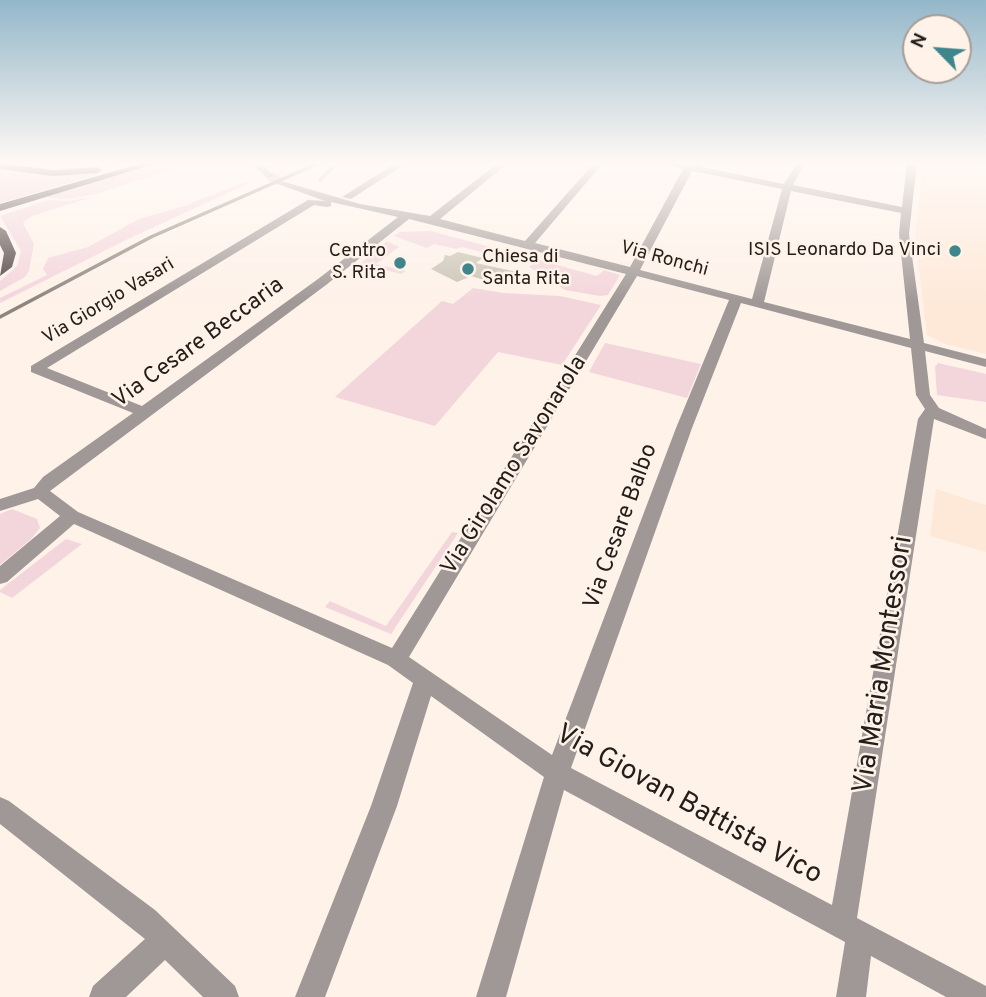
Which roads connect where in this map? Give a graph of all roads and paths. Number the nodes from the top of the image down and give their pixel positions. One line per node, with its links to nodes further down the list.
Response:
1 (299, 210): 21 (street, Via Giorgio Vasari)
2 (371, 210): 9 (street, Via Ronchi)
3 (448, 210): 10 (street)
4 (558, 210): 13 (street)
5 (668, 210): 15 (street, Via Girolamo Savonarola)
6 (781, 210): 17 (street)
7 (899, 210): 8 (street)
8 (906, 211): 18 (street)
9 (407, 215): 10 (street, Via Ronchi); 12 (street, Via Cesare Beccaria)
10 (435, 221): 12 (street, Via Cesare Beccaria); 13 (street, Via Ronchi)
11 (0, 231): 14 (highway)
12 (386, 232): 21 (street, Via Cesare Beccaria)
13 (527, 245): 15 (street, Via Ronchi)
14 (0, 272)
15 (634, 272): 16 (street, Via Ronchi); 27 (street, Via Girolamo Savonarola)
16 (736, 299): 17 (street, Via Ronchi); 29 (street, Via Cesare Balbo)
17 (757, 304): 18 (street, Via Ronchi)
18 (915, 345): 19 (street, Via Ronchi); 20 (street)
19 (986, 363)
20 (934, 411): 22 (street); 31 (street, Via Maria Montessori)
21 (145, 412): 23 (street, Via Cesare Beccaria)
22 (986, 434)
23 (40, 492): 24 (street); 25 (street, Via Giovan Battista Vico)
24 (0, 505)
25 (72, 516): 26 (street); 27 (street, Via Giovan Battista Vico)
26 (0, 577)
27 (396, 659): 28 (street, Via Giovan Battista Vico)
28 (425, 681): 29 (street, Via Giovan Battista Vico); 35 (street)
29 (557, 773): 31 (street, Via Giovan Battista Vico); 36 (street, Via Cesare Balbo)
30 (0, 809): 32 (street)
31 (851, 930): 37 (street, Via Maria Montessori); 38 (street, Via Giovan Battista Vico)
32 (164, 942): 33 (street); 34 (street)
33 (104, 997)
34 (224, 997)
35 (310, 997)
36 (491, 997)
37 (851, 997)
38 (976, 997)

